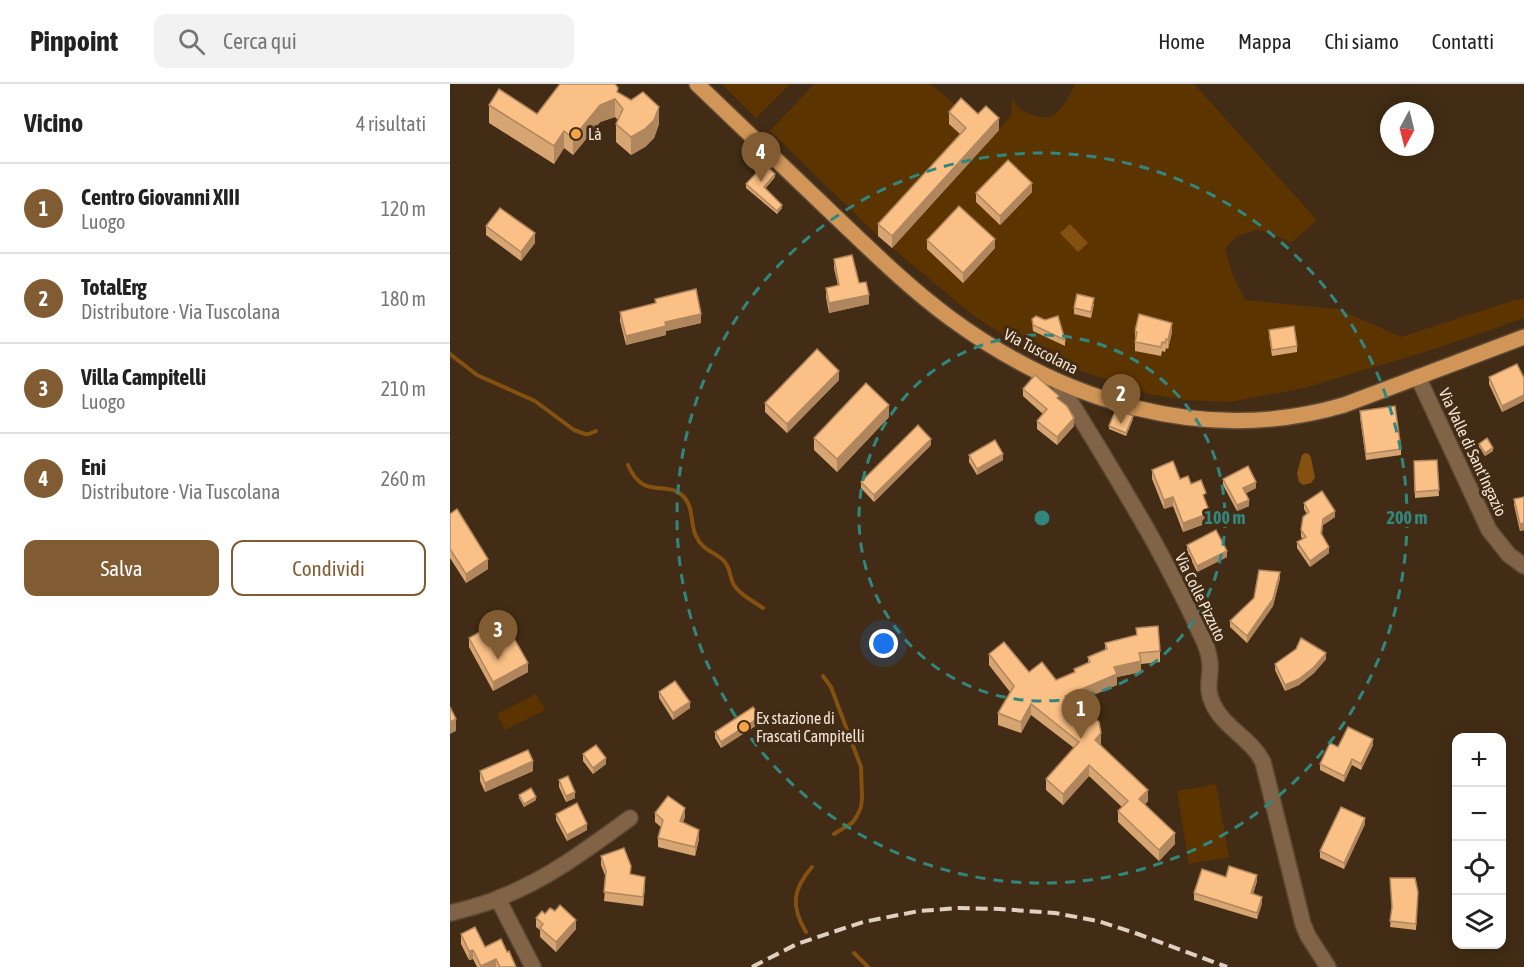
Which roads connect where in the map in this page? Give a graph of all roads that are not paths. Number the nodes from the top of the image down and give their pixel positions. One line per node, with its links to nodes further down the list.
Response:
1 (697, 84): 4 (main road, Via Tuscolana)
2 (1524, 338): 3 (main road, Via Tuscolana)
3 (1418, 377): 4 (main road, Via Tuscolana); 5 (street, Via Valle di Sant'Ingazio)
4 (1058, 382): 10 (street, Via Colle Pizzuto)
5 (1524, 566)
6 (630, 818): 7 (street)
7 (498, 899): 8 (street); 9 (street)
8 (450, 913)
9 (533, 967)
10 (1328, 967)

